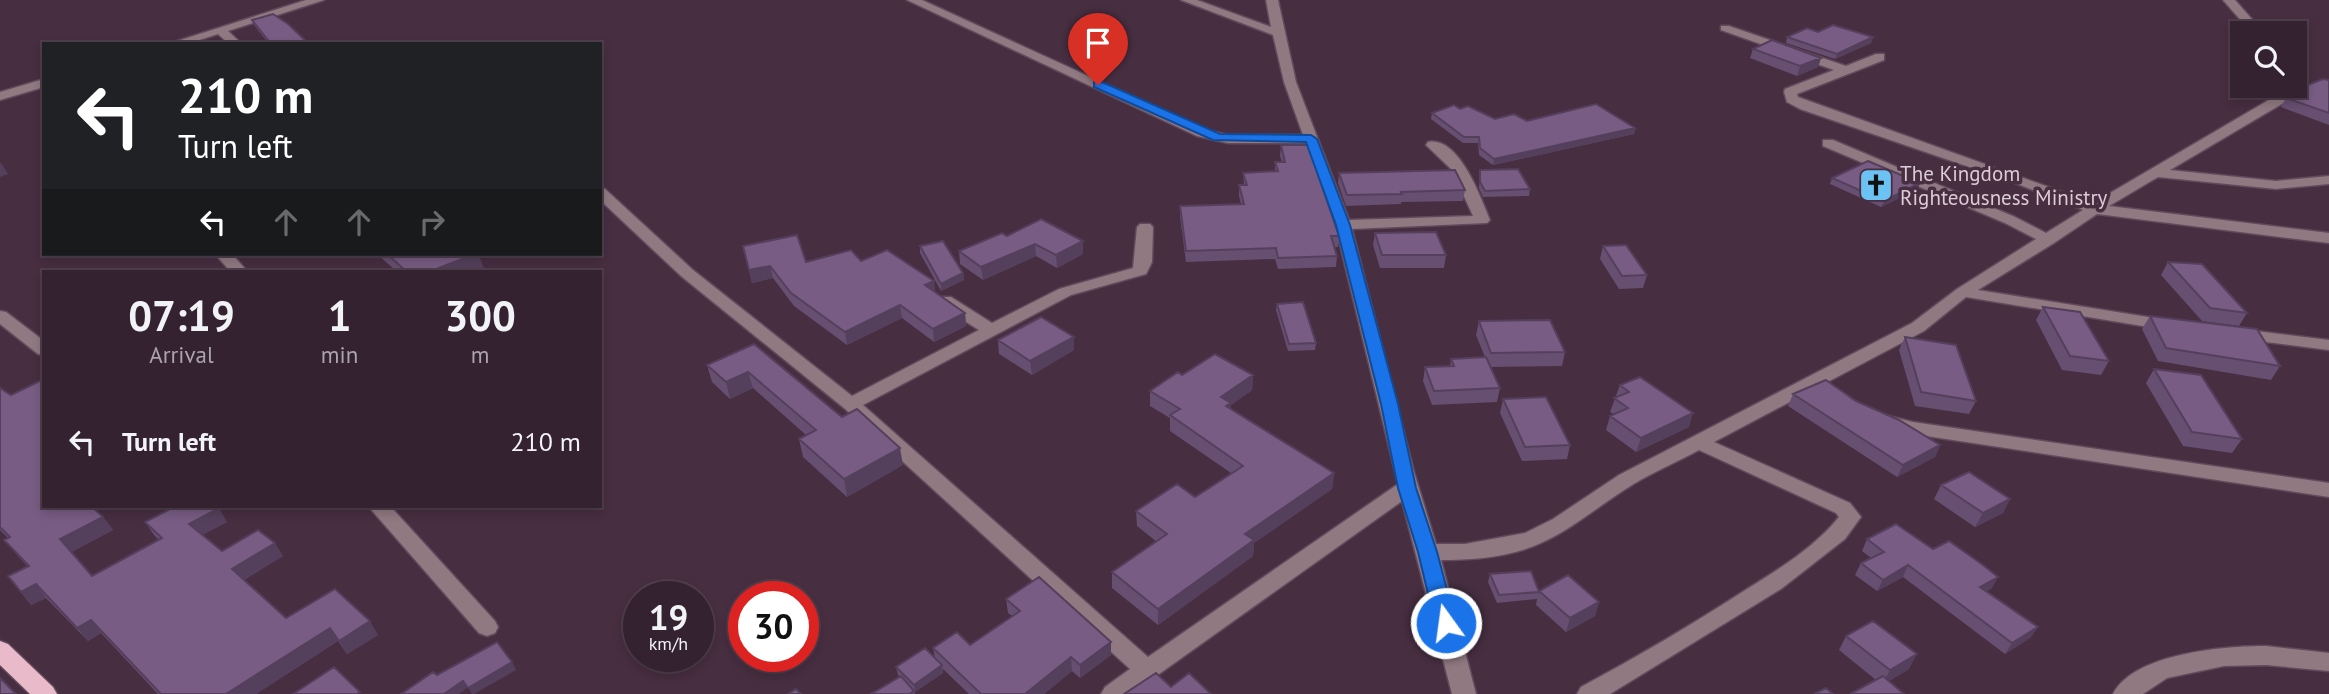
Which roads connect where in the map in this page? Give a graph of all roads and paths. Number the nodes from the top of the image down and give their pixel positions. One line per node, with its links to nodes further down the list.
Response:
1 (318, 0): 8 (street)
2 (913, 0): 17 (street)
3 (1187, 0): 9 (street)
4 (1272, 0): 9 (street)
5 (2229, 0): 6 (street)
6 (2247, 21)
7 (1725, 27): 13 (street)
8 (220, 30): 10 (street); 11 (street)
9 (1277, 33): 17 (street)
10 (181, 42)
11 (234, 42)
12 (1880, 57): 13 (street)
13 (1845, 70): 23 (street)
14 (38, 85): 15 (street)
15 (0, 96)
16 (2282, 98): 20 (street)
17 (1311, 139): 24 (street)
18 (1828, 143): 27 (street)
19 (1433, 145): 24 (street)
20 (2157, 173): 21 (street); 23 (street)
21 (2329, 180)
22 (602, 194): 40 (street)
23 (2094, 209): 26 (street); 27 (street)
24 (1343, 225): 43 (street)
25 (1145, 227): 34 (street)
26 (2329, 239)
27 (2049, 240): 30 (street)
28 (225, 256): 29 (street)
29 (238, 270)
30 (1963, 292): 33 (street); 38 (street)
31 (945, 301): 34 (street)
32 (0, 316): 37 (street)
33 (2178, 326)
34 (991, 330): 40 (street)
35 (2220, 331): 36 (street)
36 (2329, 345)
37 (42, 348)
38 (1820, 376): 39 (street); 42 (street)
39 (1837, 392)
40 (851, 404): 50 (street)
41 (1874, 418): 44 (street)
42 (1700, 443): 46 (street); 54 (street)
43 (1407, 488): 46 (street); 50 (street)
44 (2329, 490)
45 (380, 508): 47 (street)
46 (1428, 552): 53 (street)
47 (487, 627)
48 (0, 650): 51 (main road)
49 (2329, 662): 55 (street)
50 (1149, 671): 52 (street)
51 (45, 694)
52 (1113, 694)
53 (1464, 694)
54 (1589, 694)
55 (2125, 694)

